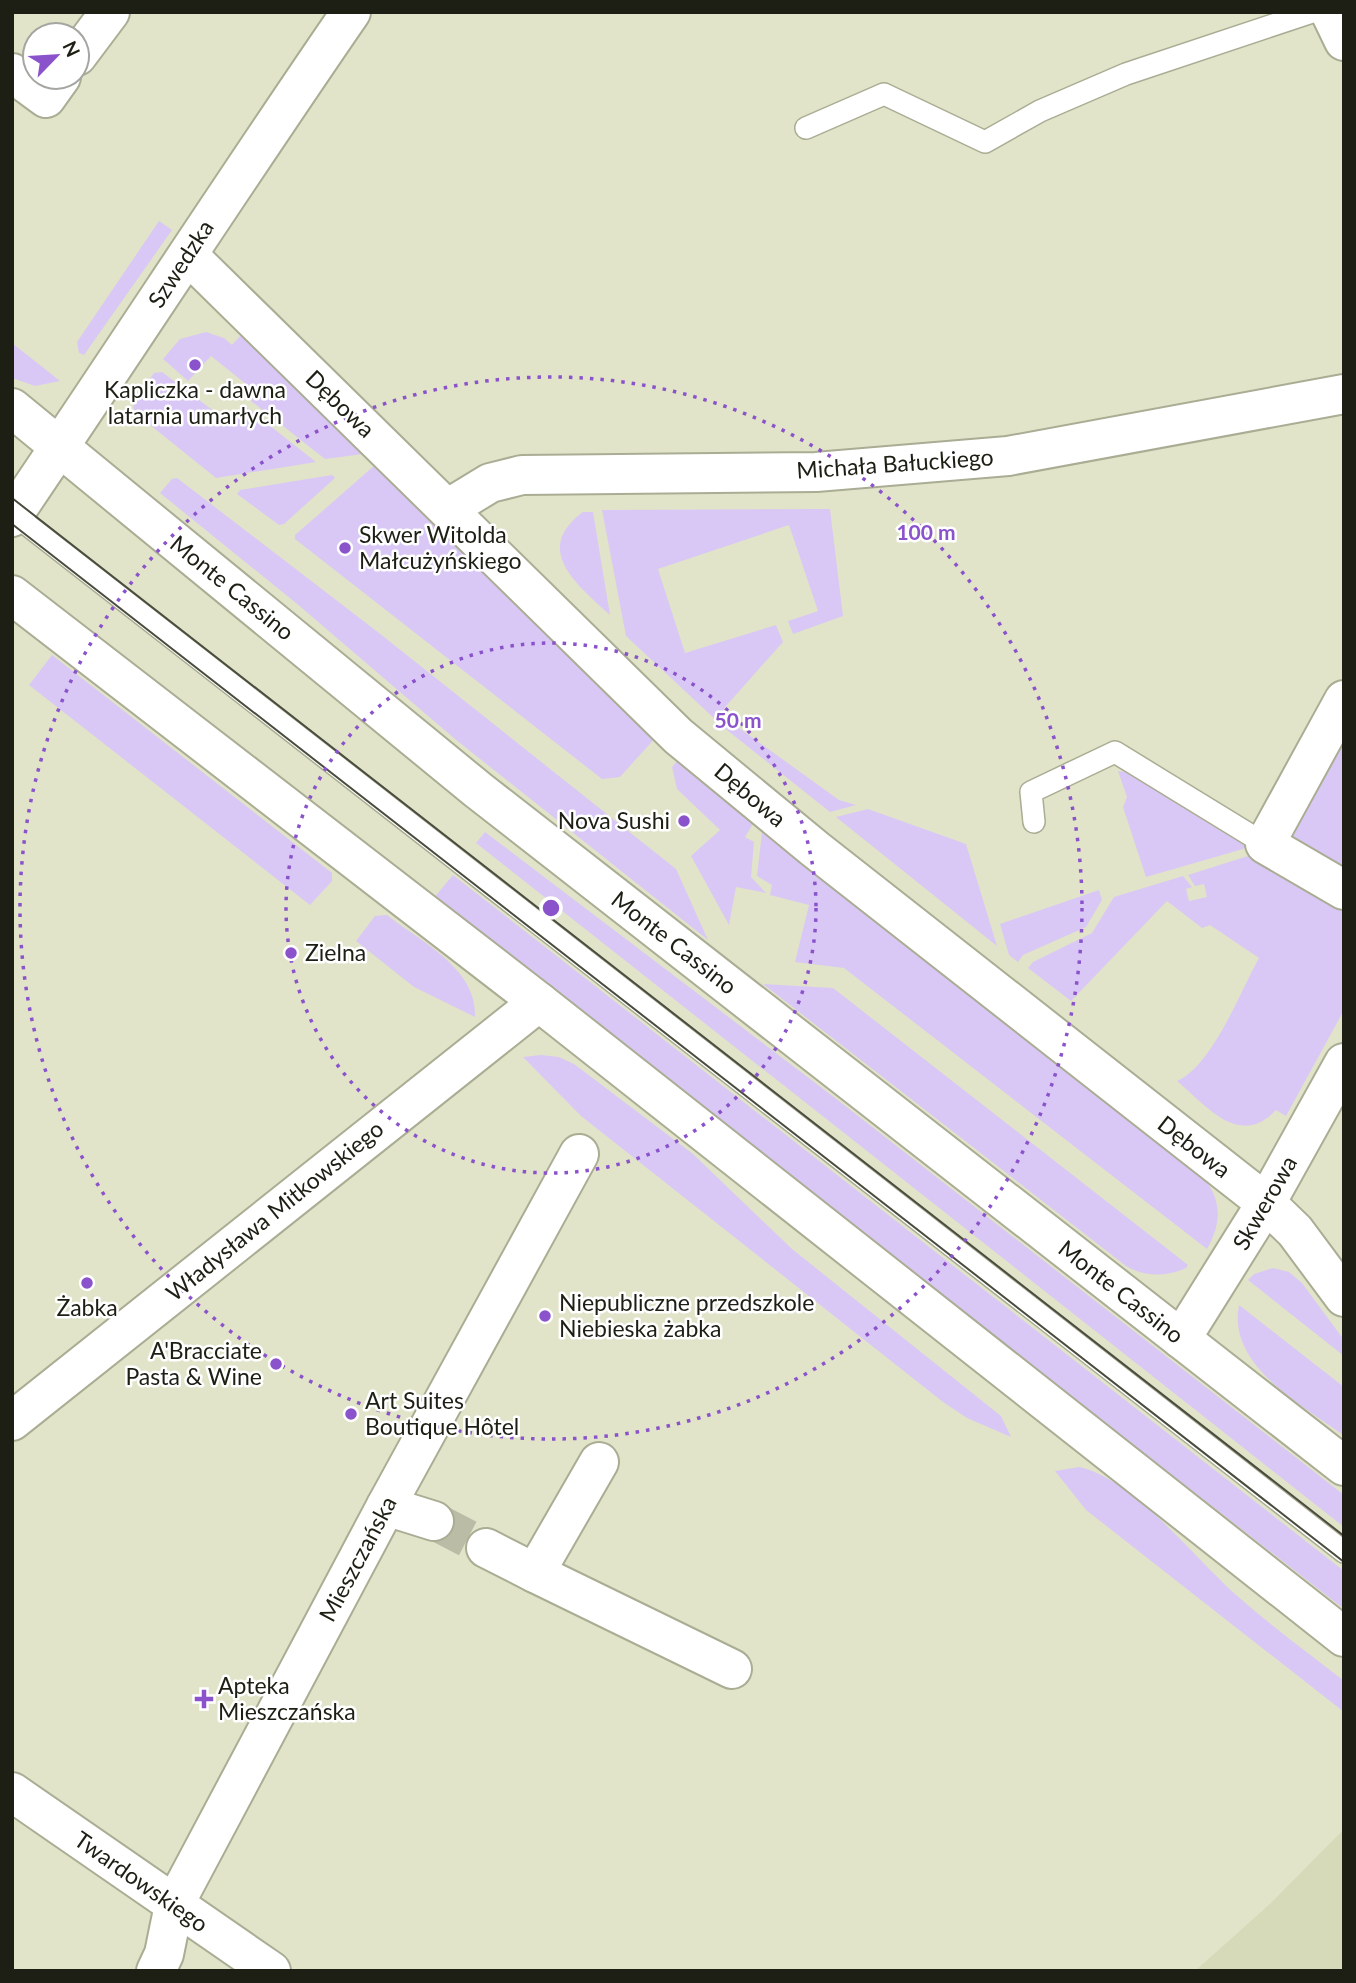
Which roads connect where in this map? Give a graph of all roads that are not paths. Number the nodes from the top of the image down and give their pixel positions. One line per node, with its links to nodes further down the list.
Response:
1 (110, 12): 5 (street)
2 (351, 12): 10 (street, Szwedzka)
3 (1312, 12): 9 (lane)
4 (1330, 12): 6 (street)
5 (91, 37)
6 (1344, 41)
7 (36, 91): 8 (street)
8 (51, 91)
9 (806, 128)
10 (188, 255): 13 (street, Szwedzka); 14 (street, Dębowa)
11 (1344, 394): 14 (street, Michała Bałuckiego)
12 (12, 408): 13 (street, Monte Cassino)
13 (60, 446): 15 (street, Szwedzka); 26 (street, Monte Cassino)
14 (449, 508): 24 (street, Dębowa)
15 (13, 515): 33 (lane)
16 (12, 595): 21 (street)
17 (1344, 700): 19 (street)
18 (1034, 822): 19 (lane)
19 (1265, 844): 20 (street)
20 (1344, 890)
21 (539, 1002): 27 (street, Władysława Mitkowskiego); 35 (street)
22 (1344, 1063): 24 (street, Skwerowa)
23 (579, 1154): 30 (street, Mieszczańska)
24 (1266, 1203): 25 (street, Dębowa); 26 (street, Skwerowa)
25 (1344, 1297)
26 (1181, 1339): 29 (street, Monte Cassino)
27 (12, 1421)
28 (599, 1462): 34 (street)
29 (1344, 1466)
30 (386, 1506): 31 (street); 38 (street, Mieszczańska)
31 (434, 1521)
32 (486, 1548): 34 (street)
33 (1344, 1552)
34 (535, 1573): 36 (street)
35 (1344, 1637)
36 (732, 1669)
37 (12, 1792): 38 (street, Twardowskiego)
38 (174, 1905): 39 (street, Mieszczańska); 40 (street, Twardowskiego)
39 (156, 1971)
40 (271, 1971)

